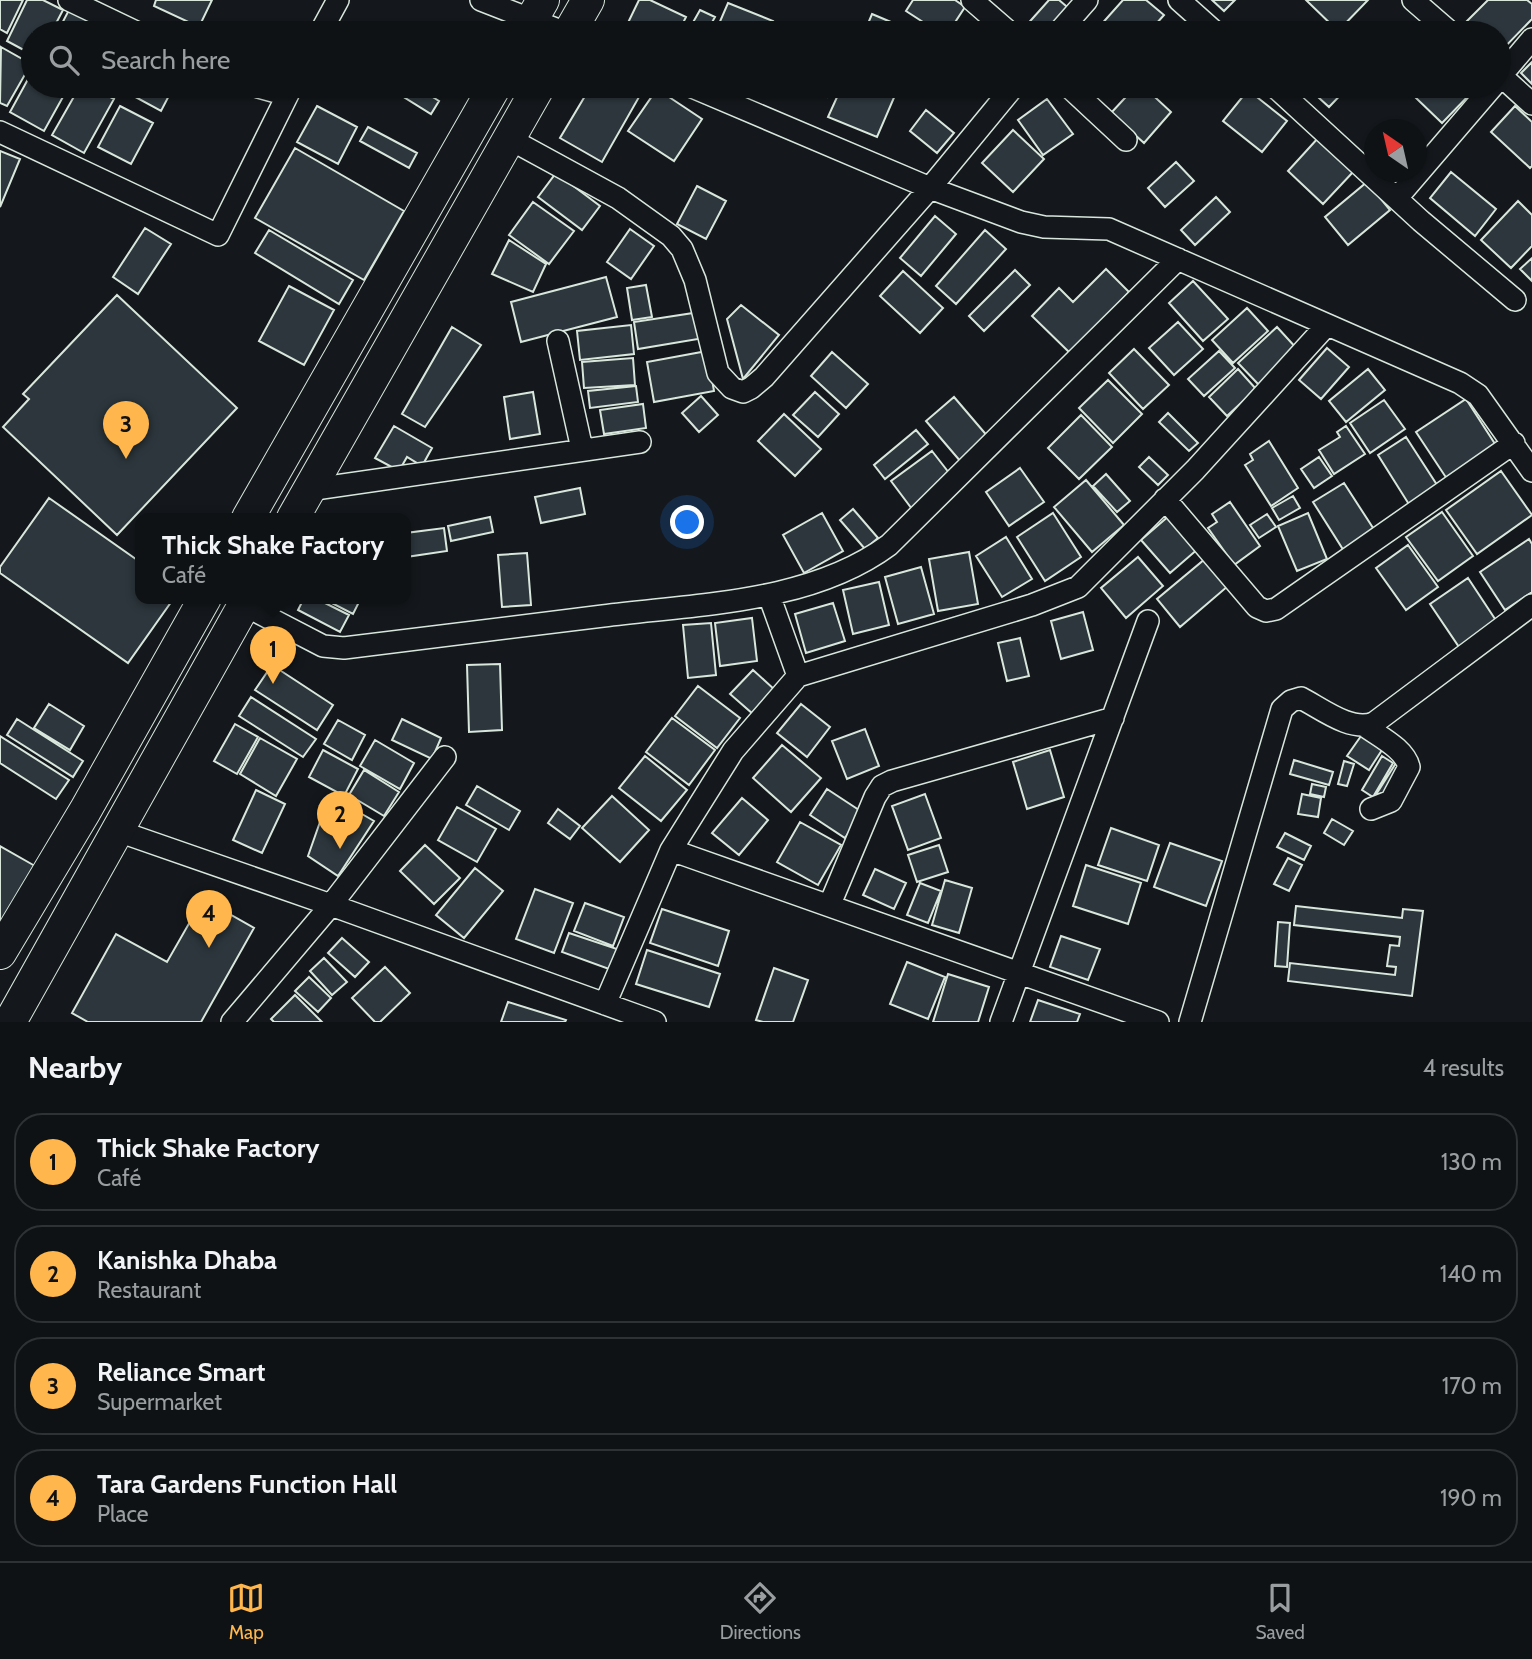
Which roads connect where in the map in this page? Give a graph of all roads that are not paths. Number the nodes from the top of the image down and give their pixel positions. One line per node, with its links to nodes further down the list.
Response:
1 (69, 0): 10 (street)
2 (338, 0): 11 (street)
3 (481, 0): 9 (street)
4 (587, 0): 12 (main road)
5 (972, 0): 13 (street)
6 (1087, 0): 14 (street)
7 (1179, 0): 15 (street)
8 (1413, 0): 16 (street)
9 (533, 18)
10 (113, 21)
11 (327, 21)
12 (575, 21)
13 (996, 21)
14 (1069, 21)
15 (1203, 21)
16 (1437, 21)
17 (1532, 40): 18 (street)
18 (1511, 64)
19 (1511, 89): 28 (street)
20 (285, 98): 29 (street)
21 (488, 98): 44 (main road)
22 (532, 98): 30 (main road)
23 (718, 98): 32 (street)
24 (1004, 98): 32 (street)
25 (1081, 98): 31 (street)
26 (1287, 98): 33 (street)
27 (1482, 98): 33 (street)
28 (1532, 104)
29 (0, 132)
30 (508, 138): 32 (street); 42 (main road)
31 (1126, 140)
32 (930, 188): 34 (street)
33 (1397, 198): 35 (street)
34 (1178, 259): 36 (street); 46 (street)
35 (1515, 300)
36 (1326, 326): 39 (street); 43 (street)
37 (558, 341): 40 (street)
38 (640, 442): 40 (street)
39 (1514, 443): 41 (street); 43 (street)
40 (582, 449): 42 (street)
41 (1532, 471)
42 (308, 490): 45 (main road)
43 (1166, 499): 52 (street)
44 (251, 513)
45 (296, 513)
46 (769, 595): 49 (street); 52 (street)
47 (202, 604): 61 (main road)
48 (245, 604): 57 (main road)
49 (250, 604)
50 (1532, 605): 54 (street)
51 (1148, 621): 53 (street)
52 (798, 676): 58 (street)
53 (1113, 718): 59 (street); 62 (street)
54 (1365, 726): 56 (street); 69 (street)
55 (445, 757): 60 (street)
56 (1371, 809)
57 (118, 831): 60 (street); 64 (main road)
58 (671, 850): 59 (street); 63 (street)
59 (830, 904): 62 (street)
60 (331, 905): 63 (street); 65 (street)
61 (0, 953)
62 (1018, 972): 67 (street); 68 (street)
63 (605, 1004): 66 (street)
64 (10, 1022)
65 (232, 1022)
66 (655, 1022)
67 (1000, 1022)
68 (1158, 1022)
69 (1190, 1022)

